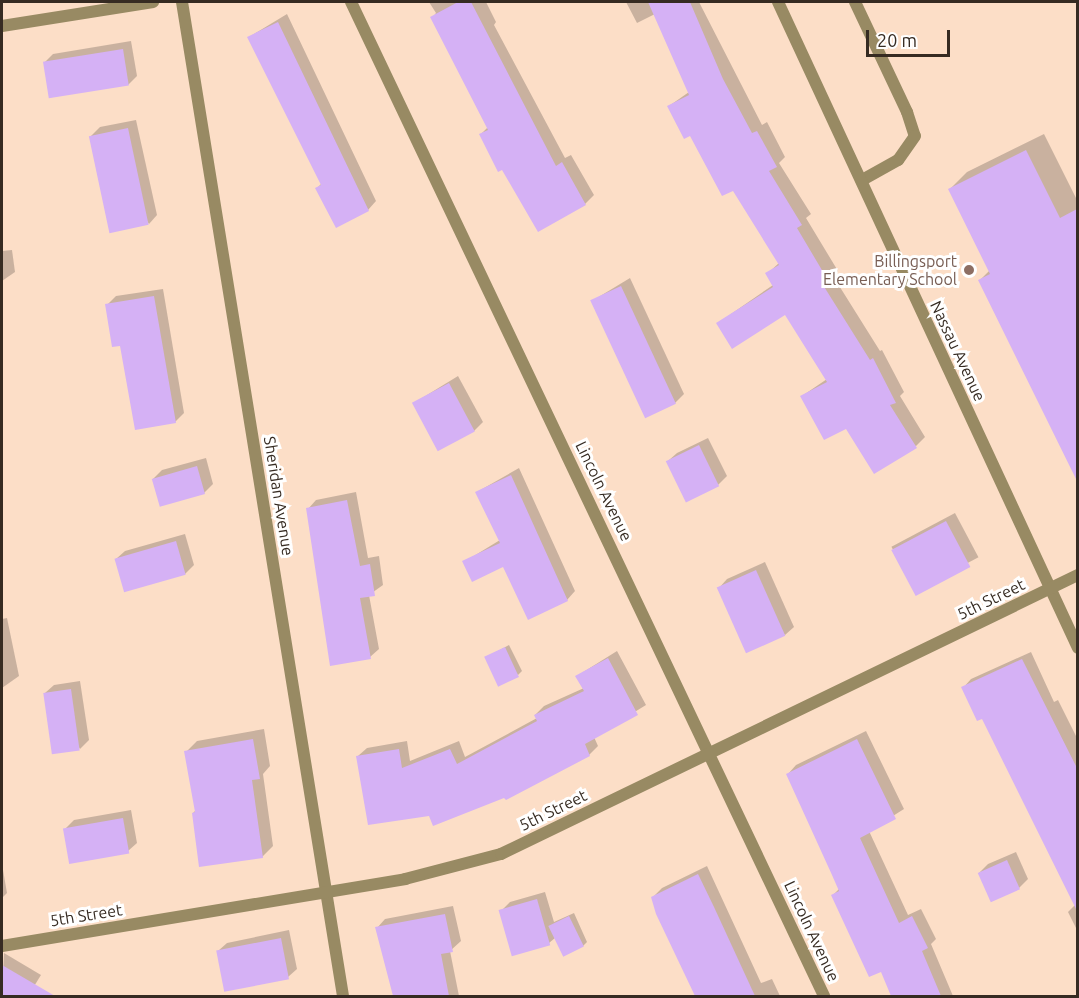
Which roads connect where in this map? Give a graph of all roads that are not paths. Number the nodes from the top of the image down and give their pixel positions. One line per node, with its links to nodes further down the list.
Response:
1 (153, 2): 6 (street)
2 (182, 2): 12 (street, Sheridan Avenue)
3 (351, 2): 11 (street, Lincoln Avenue)
4 (778, 2): 7 (street, Nassau Avenue)
5 (855, 2): 7 (street)
6 (2, 26)
7 (862, 180): 9 (street, Nassau Avenue)
8 (1077, 575): 9 (street, 5th Street)
9 (1050, 589): 10 (street, Nassau Avenue); 11 (street, 5th Street)
10 (1077, 648)
11 (710, 752): 12 (street, 5th Street); 15 (street, Lincoln Avenue)
12 (327, 892): 13 (street, 5th Street); 14 (street, Sheridan Avenue)
13 (2, 946)
14 (343, 996)
15 (824, 996)

